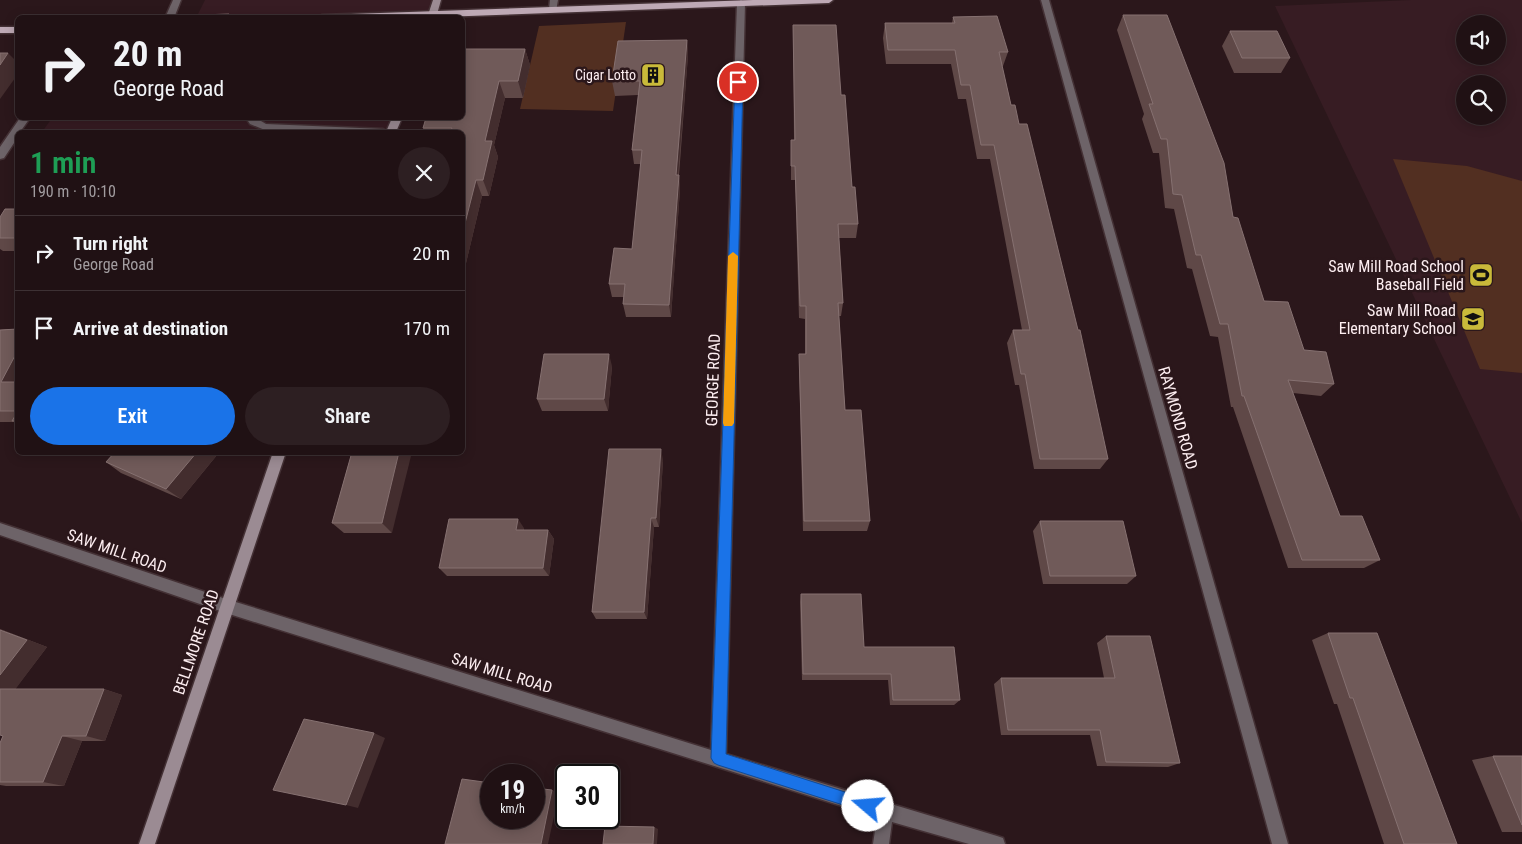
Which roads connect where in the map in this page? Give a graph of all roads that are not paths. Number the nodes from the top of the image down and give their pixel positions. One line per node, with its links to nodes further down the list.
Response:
1 (177, 0): 7 (street)
2 (437, 0): 8 (main road)
3 (829, 0): 5 (main road)
4 (1045, 0): 23 (street, RAYMOND ROAD)
5 (741, 3): 6 (main road); 18 (street, GEORGE ROAD)
6 (553, 4): 8 (main road)
7 (170, 15)
8 (432, 15)
9 (0, 30): 10 (main road)
10 (15, 30)
11 (252, 120): 12 (street)
12 (336, 130)
13 (15, 133): 14 (street)
14 (0, 155)
15 (279, 455): 17 (main road, BELLMORE ROAD)
16 (0, 529): 17 (street, SAW MILL ROAD)
17 (226, 606): 18 (street, SAW MILL ROAD); 20 (main road, BELLMORE ROAD)
18 (718, 758): 19 (street, SAW MILL ROAD)
19 (886, 812): 21 (street); 22 (street, SAW MILL ROAD)
20 (147, 844)
21 (881, 844)
22 (997, 844)
23 (1280, 844)

